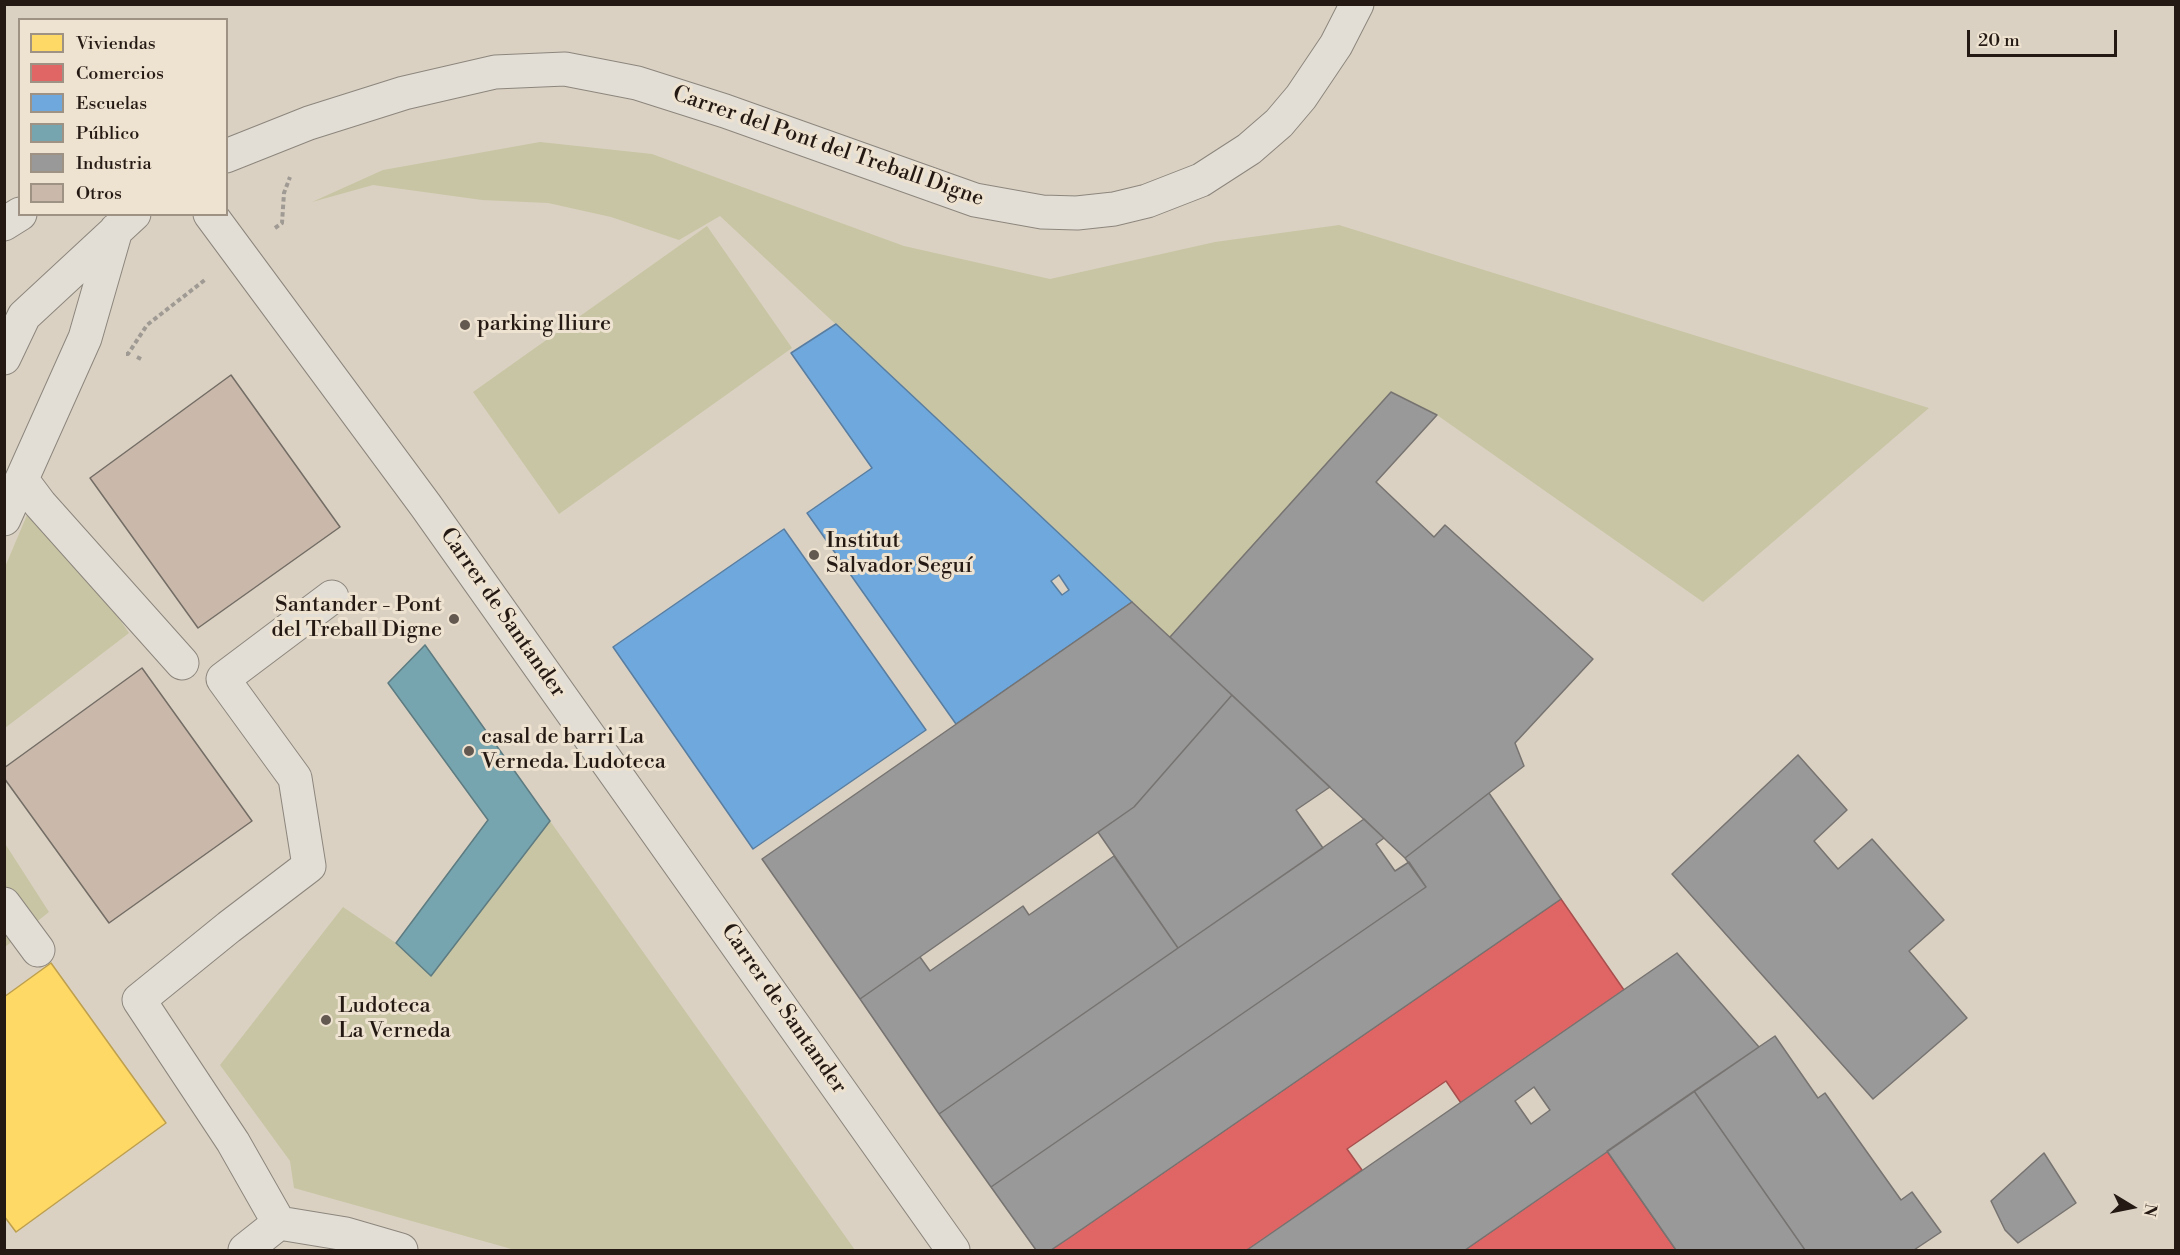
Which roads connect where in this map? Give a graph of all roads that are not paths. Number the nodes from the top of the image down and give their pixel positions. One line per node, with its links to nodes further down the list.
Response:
1 (1357, 4): 2 (street, Carrer del Pont del Treball Digne)
2 (228, 155)
3 (18, 215): 6 (street)
4 (211, 216): 17 (street, Carrer de Santander)
5 (125, 222): 7 (street); 8 (street)
6 (4, 224)
7 (4, 358)
8 (22, 480): 9 (street); 11 (street)
9 (4, 519)
10 (332, 597): 14 (street)
11 (182, 663)
12 (4, 904): 13 (street)
13 (38, 950)
14 (279, 1223): 15 (street); 16 (street)
15 (245, 1251)
16 (402, 1251)
17 (953, 1251)

